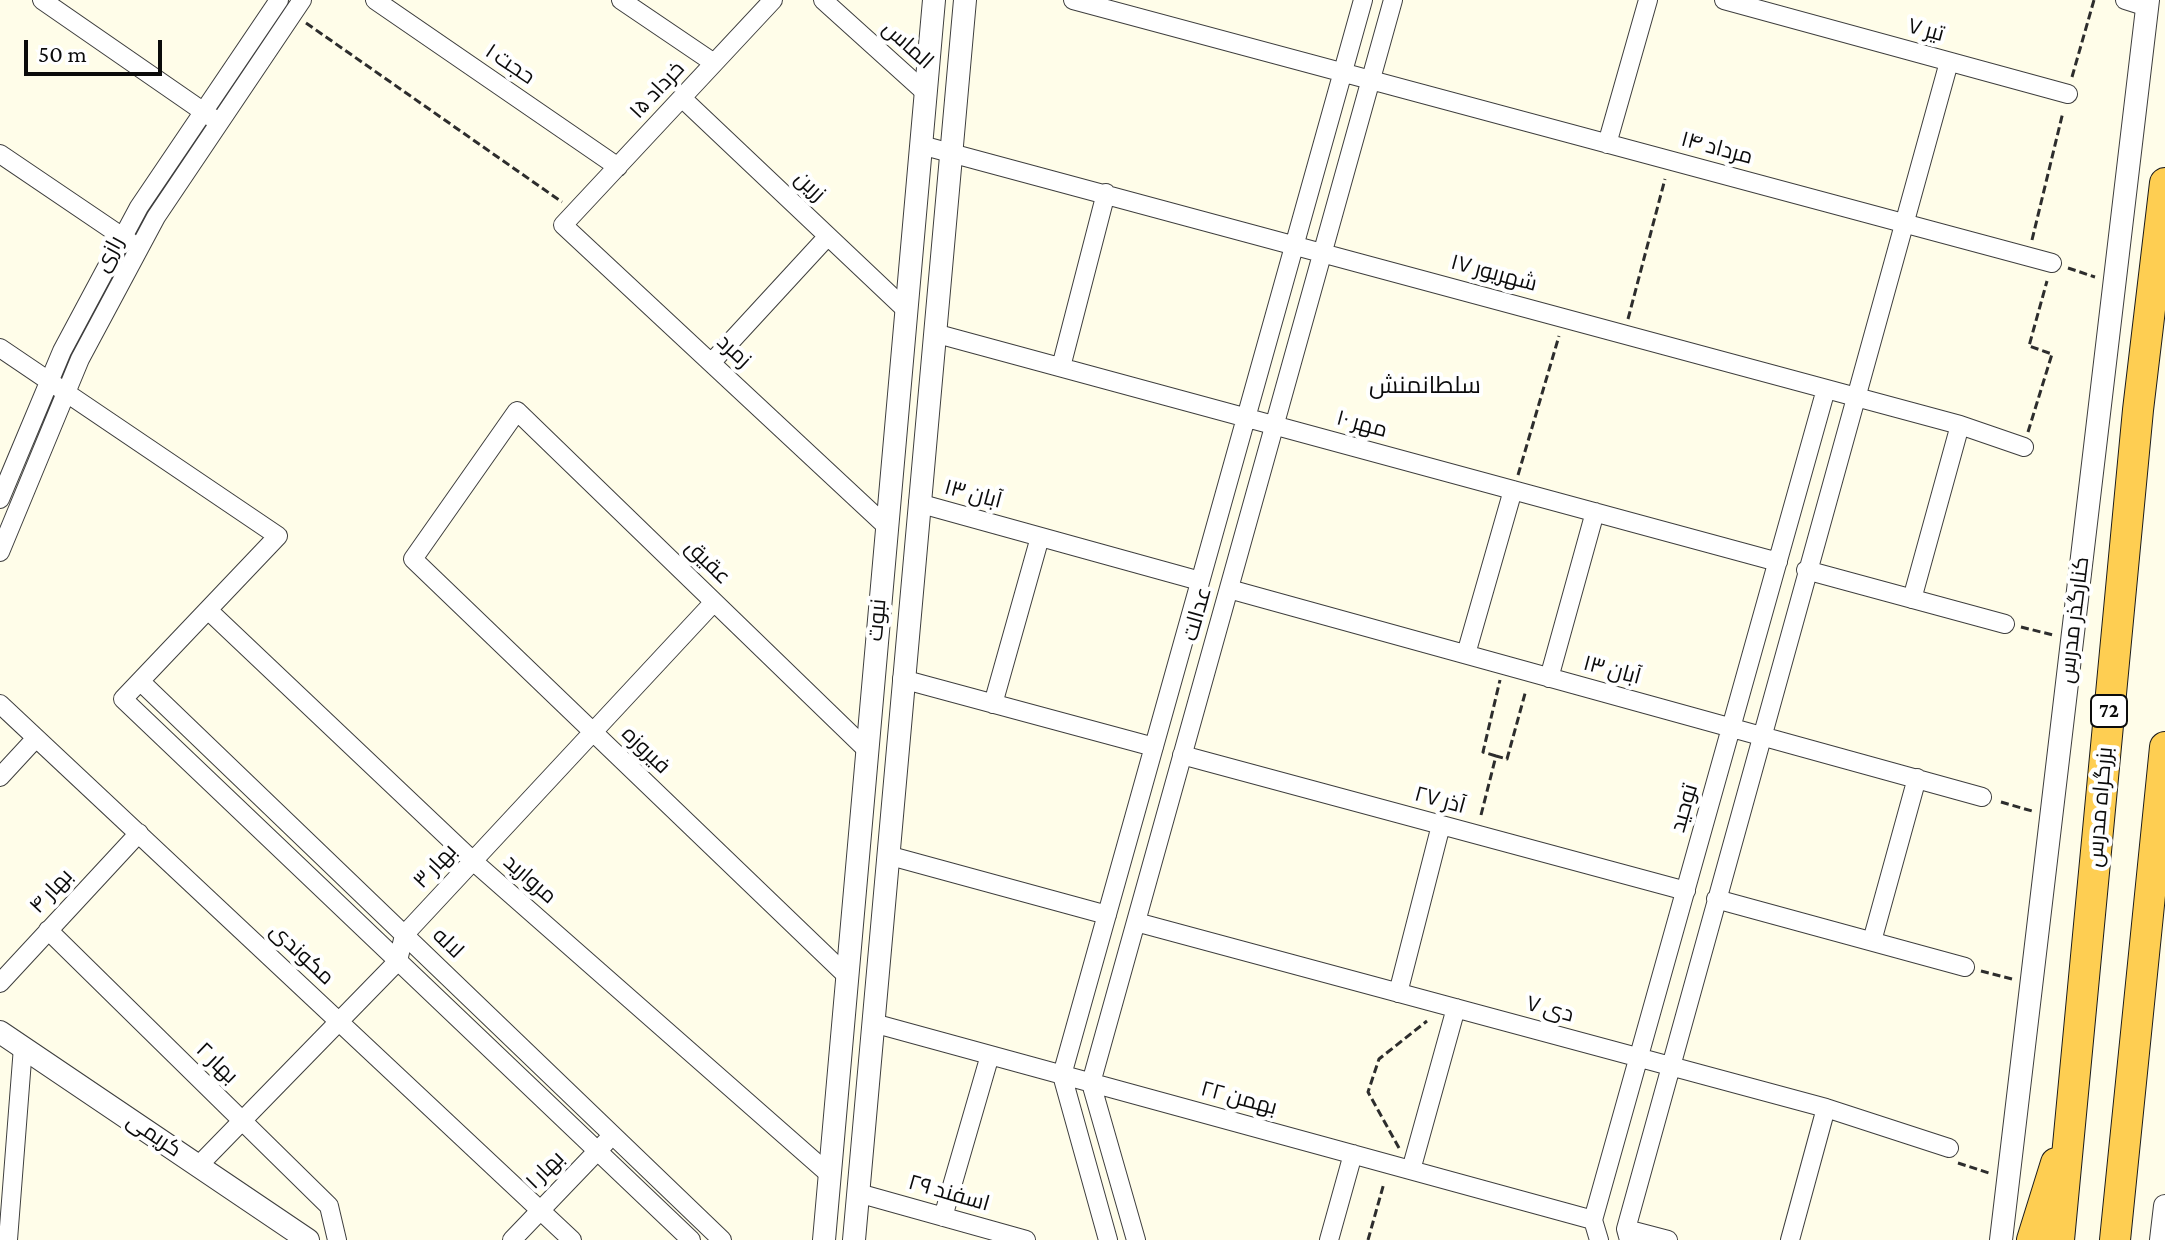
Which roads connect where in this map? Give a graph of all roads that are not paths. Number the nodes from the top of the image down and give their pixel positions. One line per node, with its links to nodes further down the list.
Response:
1 (42, 0): 25 (street)
2 (279, 0): 25 (street, رازی)
3 (375, 0): 31 (street, حجت ۱)
4 (621, 0): 19 (street)
5 (773, 0): 19 (street, ۱۵ خرداد)
6 (823, 0): 22 (street, الماس)
7 (934, 0): 22 (street, نبوت)
8 (965, 0): 29 (street, نبوت)
9 (1073, 0): 17 (street)
10 (1363, 0): 20 (street, عدالت)
11 (1393, 0): 21 (street, عدالت)
12 (1648, 0): 27 (street)
13 (1724, 0): 18 (street, ۷ تیر)
14 (2125, 0): 15 (street)
15 (2148, 3): 149 (street, کنارگذر مدرس / 72)
16 (298, 7): 26 (street, رازی)
17 (1133, 8): 20 (street)
18 (1949, 62): 23 (street, ۷ تیر); 35 (street)
19 (714, 63): 24 (street, ۱۵ خرداد)
20 (1343, 73): 21 (street, ۱۴ مرداد); 38 (street, عدالت)
21 (1371, 80): 27 (street, ۱۴ مرداد); 40 (street, عدالت)
22 (926, 93): 28 (street, نبوت)
23 (2068, 94)
24 (682, 98): 31 (street, ۱۵ خرداد); 36 (street, زرین)
25 (203, 112): 26 (street); 37 (street, رازی)
26 (219, 123): 39 (street, رازی)
27 (1607, 144): 35 (street, ۱۴ مرداد)
28 (921, 145): 29 (street, ۱۷ شهریور); 43 (street, نبوت)
29 (950, 151): 33 (street, ۱۷ شهریور); 45 (street, نبوت)
30 (0, 154): 37 (street)
31 (618, 167): 34 (street, ۱۵ خرداد)
32 (2165, 183): 119 (highway, بزرگراه مدرس / 72)
33 (1106, 193): 38 (street, ۱۷ شهریور); 48 (street)
34 (576, 212): 47 (street, زمرد)
35 (1903, 223): 41 (street, ۱۴ مرداد); 52 (street)
36 (828, 236): 43 (street, زرین); 47 (street)
37 (123, 238): 39 (street); 42 (street, رازی)
38 (1295, 244): 40 (street, ۱۷ شهریور); 53 (street, عدالت)
39 (139, 248): 44 (street, رازی)
40 (1323, 252): 50 (street, ۱۷ شهریور); 54 (street, عدالت)
41 (2052, 263)
42 (88, 303): 44 (street); 49 (street, رازی)
43 (905, 309): 61 (street, نبوت)
44 (105, 313): 51 (street, رازی)
45 (934, 333): 48 (street, ۱۰ مهر); 59 (street, نبوت)
46 (0, 348): 49 (street)
47 (711, 363): 61 (street, زمرد)
48 (1061, 367): 53 (street, ۱۰ مهر)
49 (49, 381): 51 (street); 58 (street, رازی)
50 (1826, 389): 52 (street, ۱۷ شهریور); 66 (street, توحید)
51 (66, 392): 62 (street, رازی); 72 (street)
52 (1854, 396): 55 (street, ۱۷ شهریور); 67 (street)
53 (1246, 418): 54 (street, ۱۰ مهر); 68 (street, عدالت)
54 (1274, 425): 57 (street, ۱۰ مهر); 69 (street, عدالت)
55 (1960, 425): 56 (street, ۱۷ شهریور); 70 (street)
56 (2024, 447)
57 (1513, 490): 60 (street, ۱۰ مهر); 74 (street)
58 (0, 499)
59 (918, 503): 63 (street, ۱۳ آبان); 76 (street, نبوت)
60 (1595, 512): 66 (street, ۱۰ مهر); 75 (street)
61 (885, 525): 86 (street, نبوت)
62 (4, 527): 64 (street, رازی)
63 (1040, 537): 68 (street, ۱۳ آبان); 79 (street)
64 (0, 552)
65 (413, 559): 71 (street, عقیق); 81 (street, فیروزه)
66 (1778, 562): 80 (street, توحید)
67 (1806, 570): 70 (street); 82 (street)
68 (1200, 581): 84 (street, عدالت)
69 (1229, 589): 74 (street, ۱۳ آبان); 87 (street, عدالت)
70 (1912, 599): 73 (street)
71 (714, 602): 81 (street, بهار ۳); 86 (street, عقیق)
72 (208, 610): 77 (street); 94 (street, مروارید)
73 (2005, 624)
74 (1466, 654): 75 (street, ۱۳ آبان)
75 (1549, 678): 80 (street, ۱۳ آبان)
76 (902, 679): 79 (street); 93 (street, نبوت)
77 (140, 681): 100 (street, لاله); 102 (street)
78 (0, 704): 83 (street, مکوندی)
79 (993, 704): 84 (street)
80 (1731, 727): 82 (street, ۱۳ آبان); 95 (street, توحید)
81 (593, 732): 94 (street, بهار ۳); 104 (street, فیروزه)
82 (1761, 736): 89 (street, ۱۳ آبان); 96 (street)
83 (36, 738): 88 (street); 92 (street, مکوندی)
84 (1154, 747): 97 (street, عدالت)
85 (2165, 747): 152 (highway)
86 (866, 749): 104 (street, نبوت)
87 (1182, 755): 91 (street, ۲۷ آذر); 98 (street, عدالت)
88 (1, 773)
89 (1917, 778): 90 (street, ۱۳ آبان); 101 (street)
90 (1982, 797)
91 (1441, 825): 95 (street, ۲۷ آذر); 106 (street)
92 (139, 833): 99 (street, بهار ۴); 108 (street, مکوندی)
93 (887, 855): 97 (street); 109 (street, نبوت)
94 (473, 861): 100 (street, بهار ۳); 126 (street, مروارید)
95 (1686, 891): 113 (street, توحید)
96 (1716, 899): 101 (street); 114 (street)
97 (1107, 915): 115 (street, عدالت)
98 (1136, 922): 106 (street, ۷ دی); 116 (street, عدالت)
99 (48, 930): 105 (street, بهار ۴); 118 (street, بهار ۲)
100 (404, 935): 102 (street); 120 (street, لاله)
101 (1872, 941): 103 (street)
102 (398, 961): 108 (street); 122 (street)
103 (1965, 967)
104 (846, 975): 126 (street, نبوت)
105 (0, 983)
106 (1398, 993): 107 (street, ۷ دی)
107 (1451, 1007): 113 (street, ۷ دی); 125 (street)
108 (339, 1022): 118 (street); 129 (street, مکوندی)
109 (873, 1023): 112 (street, ۲۲ بهمن); 127 (street, نبوت)
110 (0, 1032): 111 (street, کریمی)
111 (23, 1047): 124 (street, کریمی); 133 (street)
112 (990, 1055): 115 (street, ۲۲ بهمن); 130 (street)
113 (1639, 1058): 114 (street, ۷ دی); 131 (street, توحید)
114 (1670, 1066): 117 (street, ۷ دی); 132 (street)
115 (1062, 1075): 116 (street, ۲۲ بهمن); 143 (street)
116 (1091, 1083): 123 (street, ۲۲ بهمن); 144 (street)
117 (1826, 1108): 121 (street, ۷ دی); 148 (street)
118 (244, 1122): 124 (street); 135 (street, بهار ۲)
119 (2070, 1128): 150 (highway); 151 (highway, بزرگراه مدرس / 72)
120 (613, 1135): 122 (street, بهار ۱); 139 (street, لاله)
121 (1949, 1148)
122 (597, 1151): 129 (street, بهار ۱); 138 (street)
123 (1353, 1154): 125 (street, ۲۲ بهمن); 145 (street)
124 (199, 1165): 134 (street, کریمی)
125 (1411, 1170): 131 (street, ۲۲ بهمن)
126 (829, 1174): 140 (street, نبوت)
127 (858, 1193): 130 (street, ۲۹ اسفند); 141 (street, نبوت)
128 (2165, 1206): 153 (street)
129 (539, 1210): 136 (street, بهار ۱); 137 (street, مکوندی)
130 (943, 1217): 142 (street, ۲۹ اسفند)
131 (1593, 1220): 146 (street)
132 (1627, 1234): 147 (street)
133 (8, 1240)
134 (308, 1240)
135 (337, 1240)
136 (512, 1240)
137 (572, 1240)
138 (691, 1240)
139 (722, 1240)
140 (824, 1240)
141 (854, 1240)
142 (1026, 1240)
143 (1108, 1240)
144 (1136, 1240)
145 (1329, 1240)
146 (1599, 1240)
147 (1668, 1240)
148 (1790, 1240)
149 (2001, 1240)
150 (2032, 1240)
151 (2059, 1240)
152 (2115, 1240)
153 (2161, 1240)

